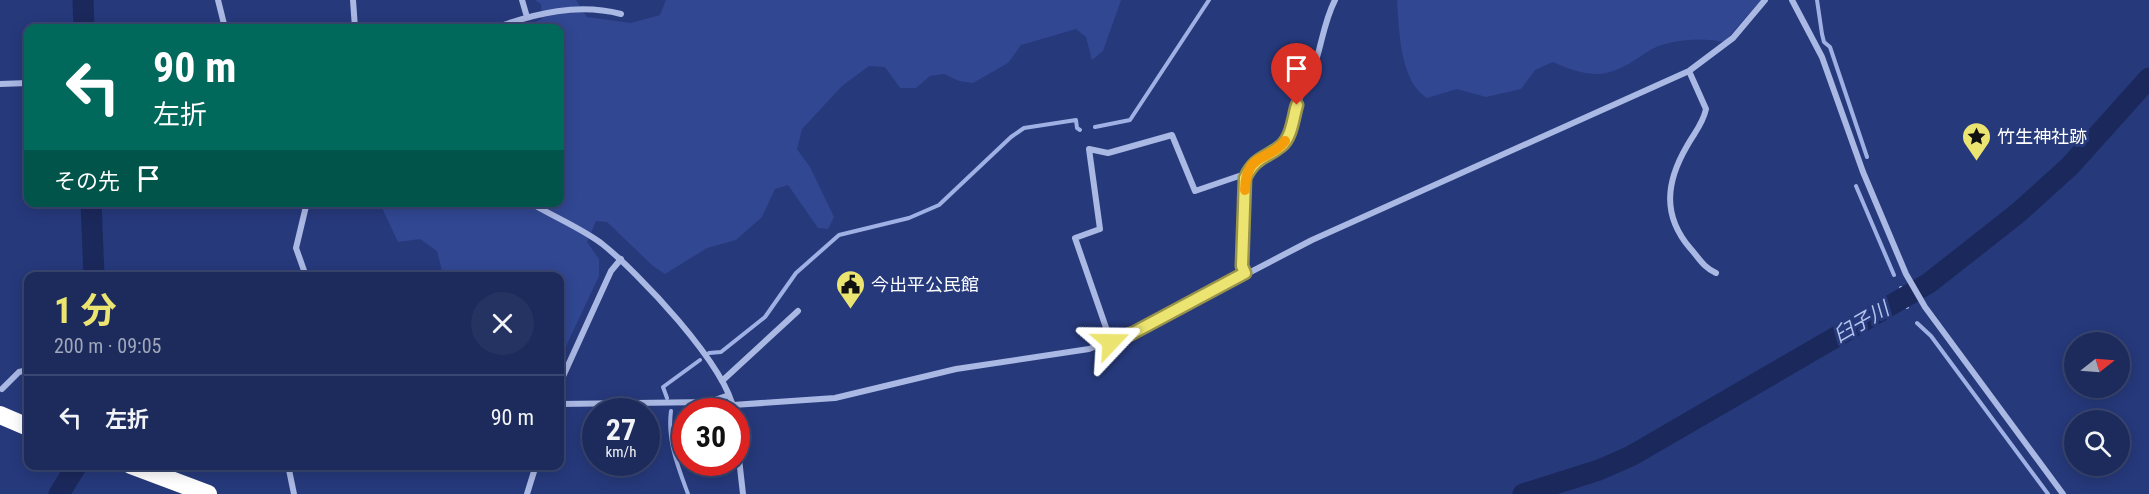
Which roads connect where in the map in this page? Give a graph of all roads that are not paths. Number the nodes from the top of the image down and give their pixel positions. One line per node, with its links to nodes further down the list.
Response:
1 (218, 0): 9 (street)
2 (353, 0): 10 (street)
3 (522, 0): 8 (street)
4 (1335, 0): 15 (street)
5 (1765, 0): 12 (street)
6 (1792, 0): 42 (street)
7 (621, 14): 8 (street)
8 (527, 17): 11 (street)
9 (224, 24)
10 (355, 24)
11 (507, 24)
12 (1689, 71): 20 (street); 21 (street)
13 (24, 83): 14 (street)
14 (0, 84)
15 (1245, 178): 20 (street); 23 (street)
16 (306, 207): 19 (street)
17 (538, 207): 18 (street)
18 (621, 259): 25 (street); 26 (street)
19 (305, 272)
20 (1245, 273): 23 (street)
21 (1716, 273)
22 (798, 311): 26 (street)
23 (1111, 342): 31 (street)
24 (24, 371): 27 (street)
25 (564, 374)
26 (722, 381): 28 (street)
27 (2, 389)
28 (729, 395): 29 (street); 30 (street)
29 (730, 398)
30 (564, 404)
31 (750, 406)
32 (0, 415): 33 (highway)
33 (24, 425)
34 (144, 470): 38 (highway)
35 (289, 470): 39 (street)
36 (534, 470): 40 (street)
37 (741, 476): 41 (street)
38 (208, 494)
39 (294, 494)
40 (527, 494)
41 (743, 494)
42 (2063, 494)

